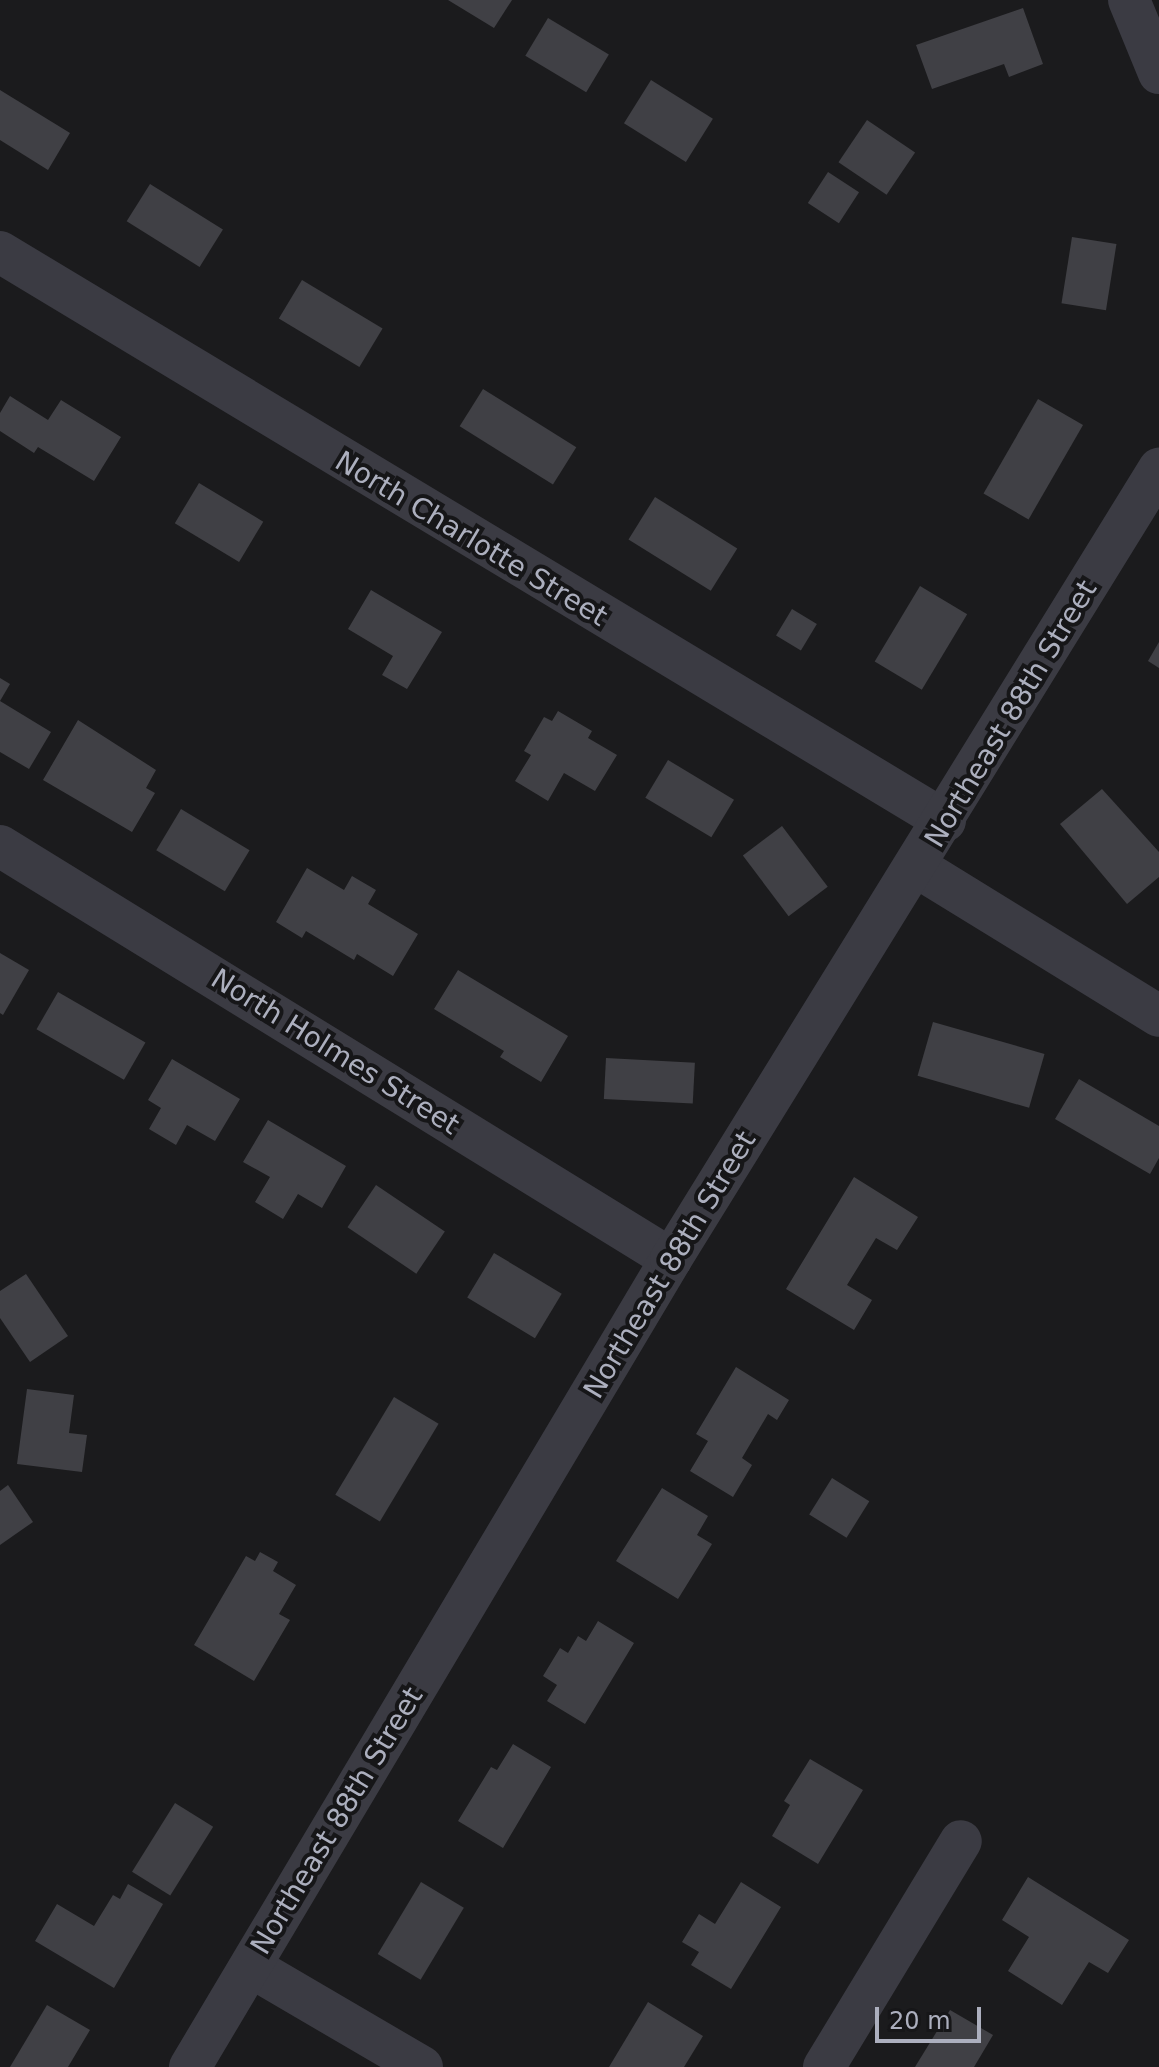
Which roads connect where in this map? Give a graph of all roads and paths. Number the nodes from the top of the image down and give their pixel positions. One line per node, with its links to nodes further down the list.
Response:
1 (1129, 0): 2 (street)
2 (1159, 73)
3 (0, 252): 5 (street, North Charlotte Street)
4 (1154, 490): 5 (street, Northeast 88th Street)
5 (945, 821): 7 (street, Northeast 88th Street)
6 (0, 846): 9 (street, North Holmes Street)
7 (917, 867): 8 (street); 9 (street, Northeast 88th Street)
8 (1159, 1016)
9 (671, 1259): 11 (street, Northeast 88th Street)
10 (961, 1841): 14 (street)
11 (251, 1967): 12 (street, Northeast 88th Street); 13 (street)
12 (190, 2067)
13 (422, 2067)
14 (824, 2067)

